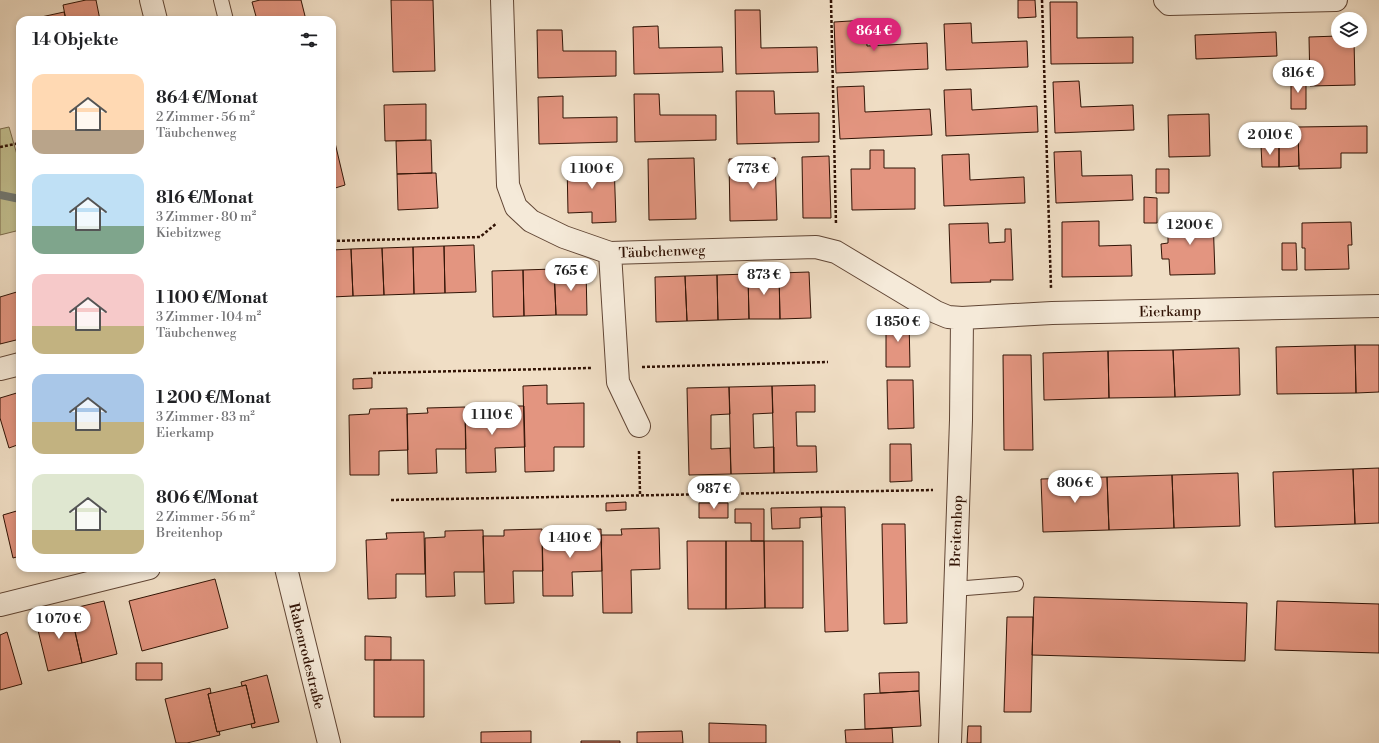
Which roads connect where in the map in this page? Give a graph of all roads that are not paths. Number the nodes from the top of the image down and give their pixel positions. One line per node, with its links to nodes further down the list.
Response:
1 (151, 0): 6 (street)
2 (221, 0): 7 (lane)
3 (502, 0): 8 (street, Täubchenweg)
4 (1336, 0): 5 (street)
5 (1167, 2)
6 (155, 16)
7 (225, 16)
8 (610, 253): 10 (street, Täubchenweg); 13 (street)
9 (1379, 306): 10 (street, Eierkamp)
10 (962, 318): 17 (street, Breitenhop)
11 (16, 365): 12 (street)
12 (0, 368)
13 (639, 426)
14 (130, 572): 18 (street)
15 (287, 572): 19 (street, Rabenrodestraße)
16 (1016, 584): 17 (lane)
17 (954, 589): 20 (street, Breitenhop)
18 (0, 605)
19 (329, 743)
20 (950, 743)

